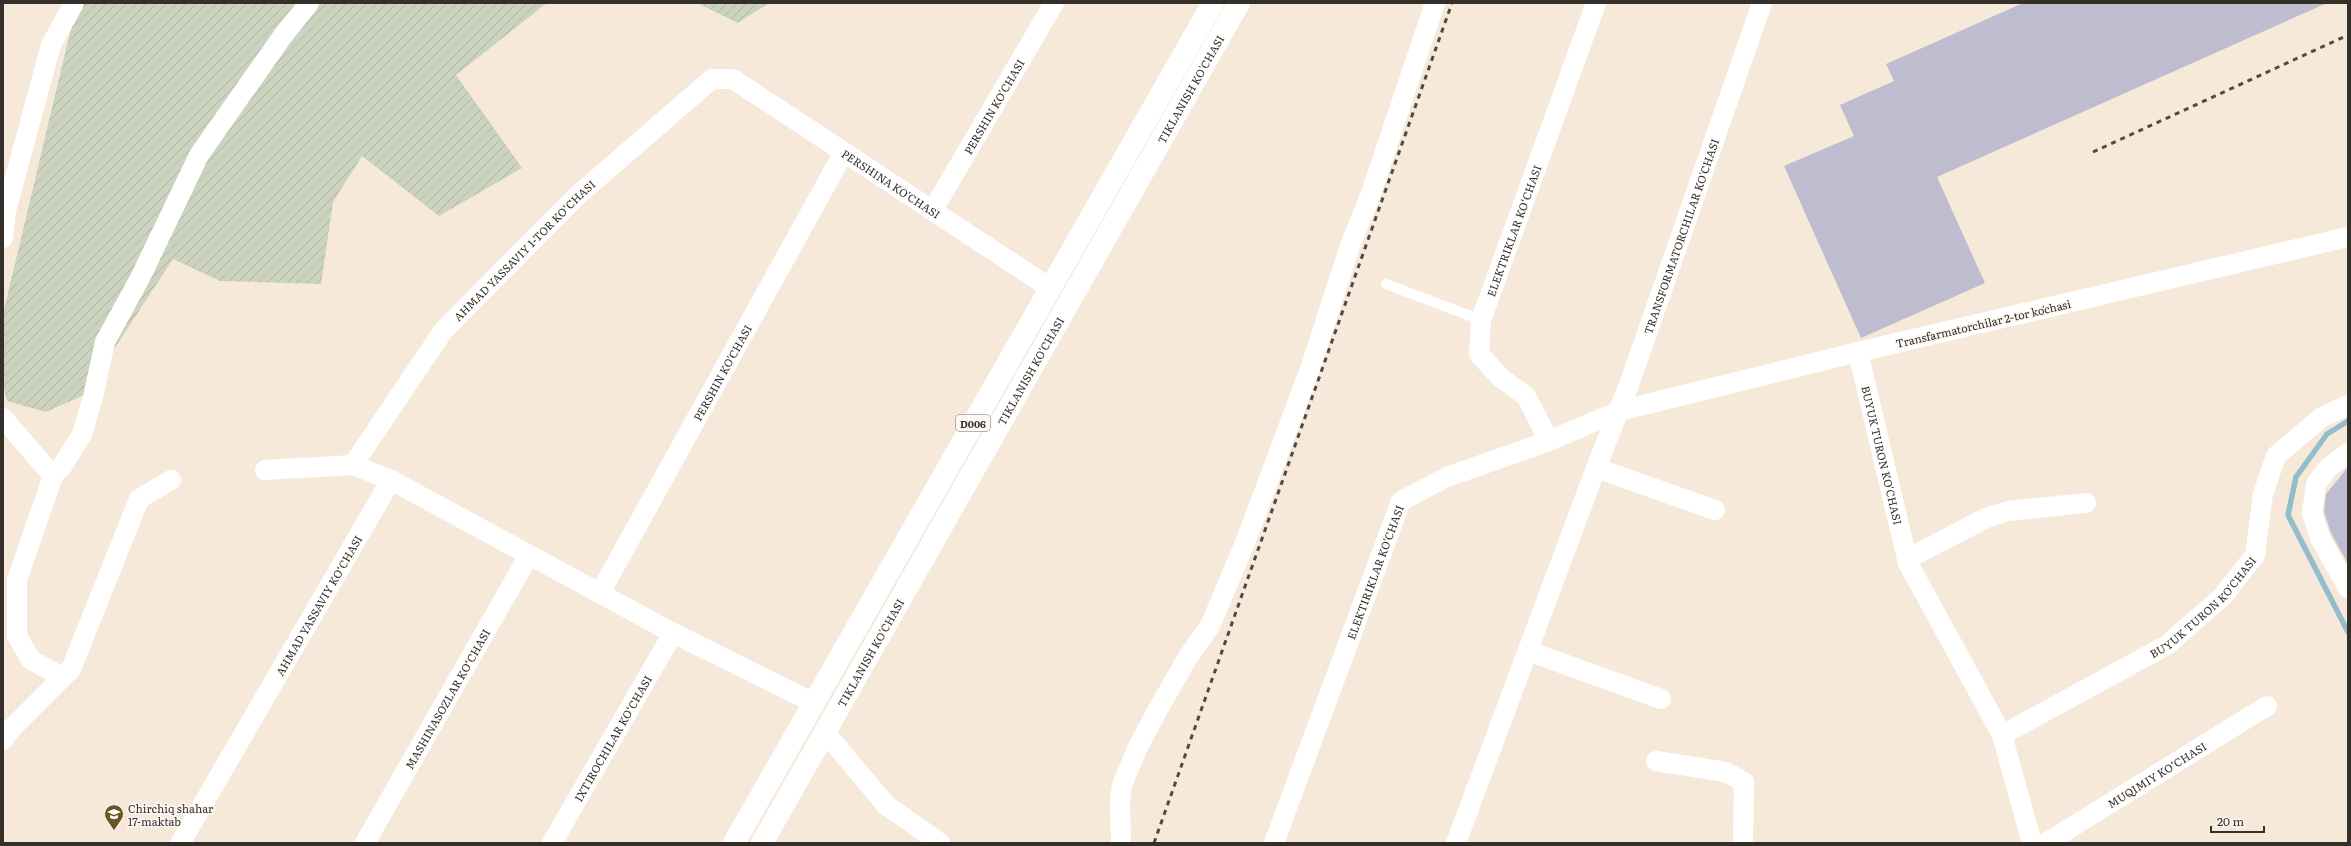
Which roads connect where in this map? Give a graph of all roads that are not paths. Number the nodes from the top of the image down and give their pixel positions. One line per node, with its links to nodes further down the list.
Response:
1 (74, 3): 13 (street)
2 (309, 3): 26 (street)
3 (1054, 3): 11 (street, PERSHIN KO'CHASI)
4 (1213, 3): 15 (main road, D006)
5 (1239, 3): 41 (main road, TIKLANISH KO'CHASI / D006)
6 (1435, 3): 52 (street)
7 (1596, 3): 16 (street, ELEKTRIKLAR KO‘CHASI)
8 (1762, 3): 19 (street, TRANSFORMATORCHILAR KO'CHASI)
9 (733, 79): 10 (street, PERSHINA KO'CHASI); 23 (street, AHMAD YASSAVIY 1-TOR KO‘CHASI)
10 (844, 152): 11 (street, PERSHINA KO'CHASI); 34 (street, PERSHIN KO'CHASI)
11 (932, 210): 15 (street, PERSHINA KO'CHASI)
12 (2348, 237): 17 (street, Transfarmatorchilar 2-tor koʻchasi)
13 (3, 238)
14 (1386, 284): 16 (lane)
15 (1050, 288): 39 (main road, D006)
16 (1481, 320): 21 (street, ELEKTRIKLAR KO‘CHASI)
17 (1858, 352): 19 (street, Transfarmatorchilar 2-tor koʻchasi); 32 (street, BUYUK TURON KO'CHASI)
18 (2348, 405): 42 (street, BUYUK TURON KO'CHASI)
19 (1619, 411): 21 (street, ELEKTIRIKLAR KO'CHASI); 24 (street, TRANSFORMATORCHILAR KO'CHASI)
20 (3, 418): 26 (street)
21 (1549, 441): 53 (street, ELEKTIRIKLAR KO'CHASI)
22 (2348, 453): 33 (street)
23 (353, 465): 25 (street); 28 (street)
24 (1596, 468): 30 (street); 36 (street, TRANSFORMATORCHILAR KO'CHASI)
25 (265, 470)
26 (53, 476): 37 (street)
27 (171, 480): 37 (street)
28 (391, 480): 31 (street); 46 (street, AHMAD YASSAVIY KO‘CHASI)
29 (2086, 503): 32 (street)
30 (1715, 510)
31 (529, 555): 34 (street); 47 (street, MASHINASOZLAR KO‘CHASI)
32 (1907, 559): 42 (street, BUYUK TURON KO'CHASI)
33 (2348, 588)
34 (600, 594): 35 (street)
35 (674, 633): 39 (street); 48 (street, IXTIROCHILAR KO‘CHASI)
36 (1528, 652): 38 (street); 45 (street, TRANSFORMATORCHILAR KO'CHASI)
37 (63, 677): 43 (street)
38 (1661, 699)
39 (814, 703): 41 (main road); 49 (main road, D006)
40 (2267, 706): 56 (street, MUQIMIY KO‘CHASI)
41 (825, 732): 50 (main road, TIKLANISH KO'CHASI / D006); 51 (street)
42 (2002, 735): 55 (street, BUYUK TURON KO'CHASI)
43 (3, 740)
44 (1656, 761): 54 (street)
45 (1462, 841)
46 (182, 842)
47 (365, 843)
48 (552, 843)
49 (734, 843)
50 (762, 843)
51 (940, 843)
52 (1121, 843)
53 (1274, 843)
54 (1743, 843)
55 (2032, 843)
56 (2046, 843)

